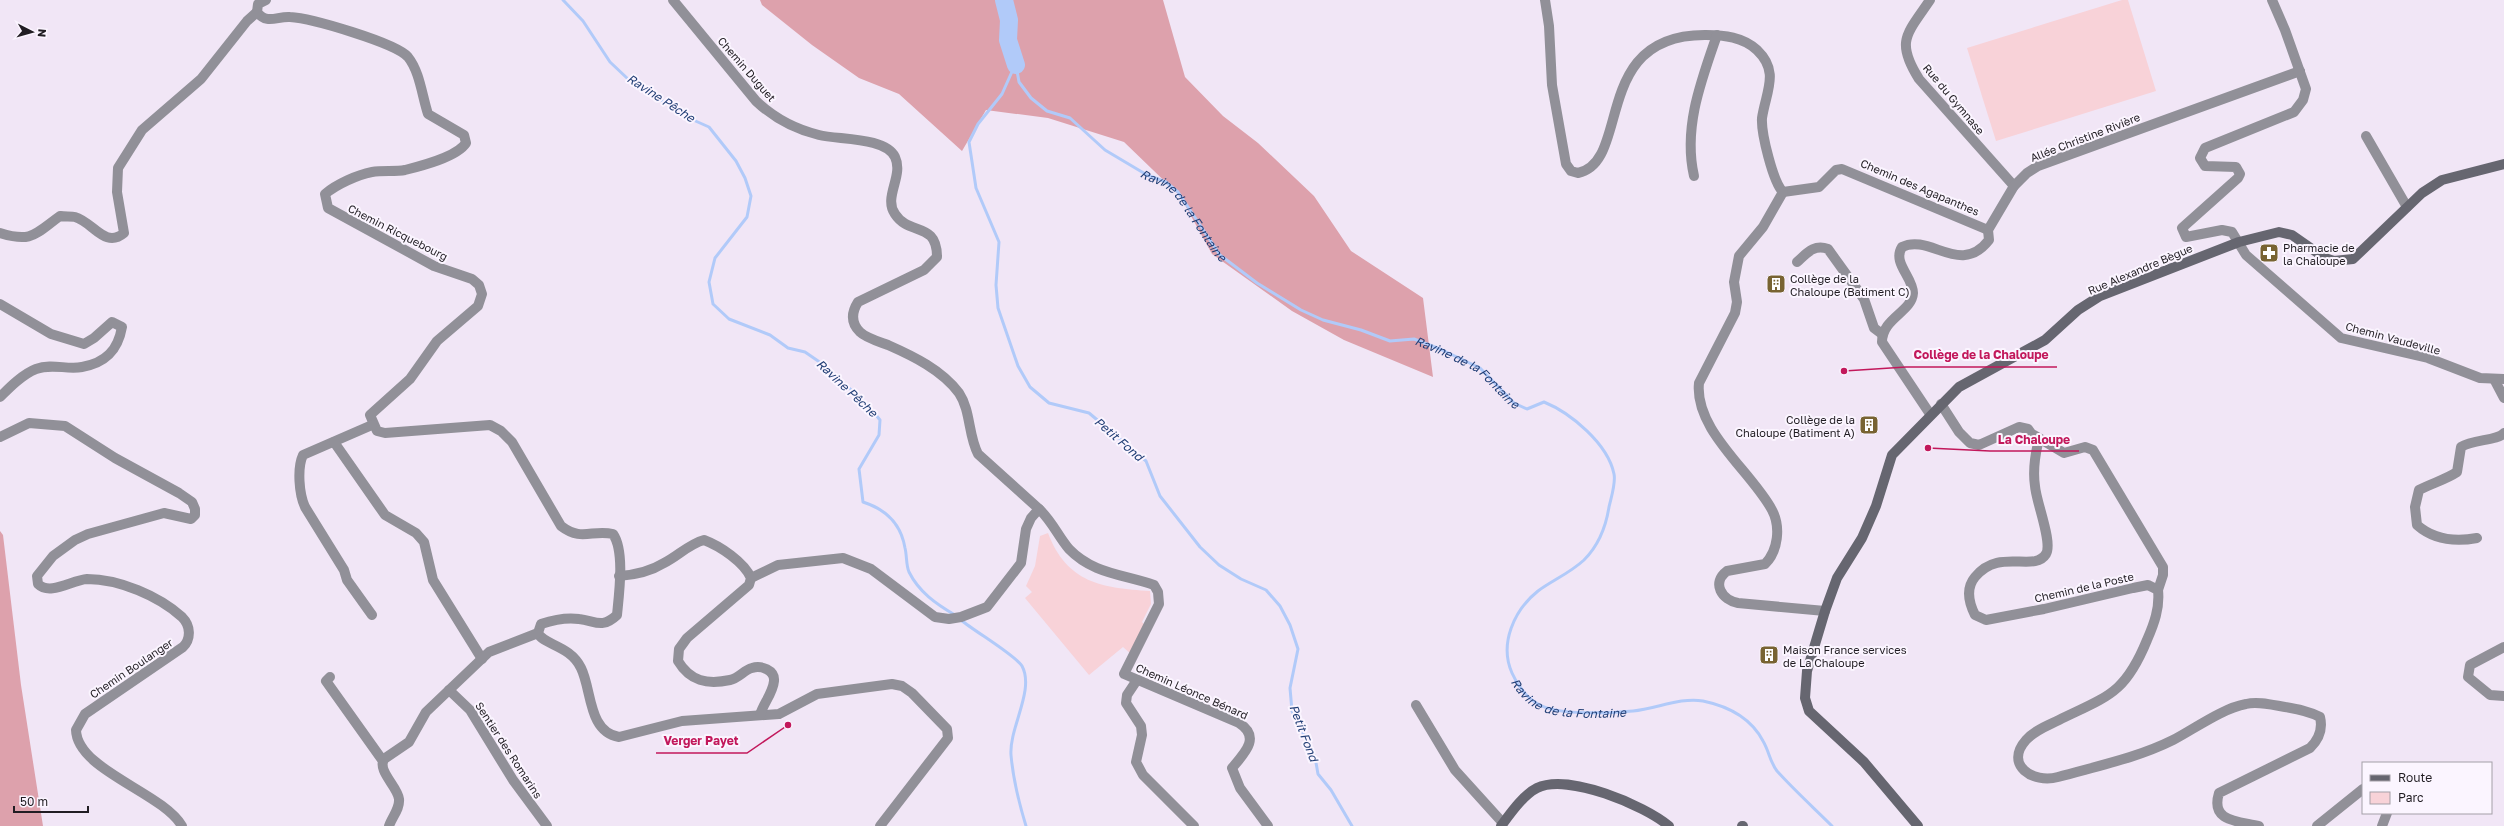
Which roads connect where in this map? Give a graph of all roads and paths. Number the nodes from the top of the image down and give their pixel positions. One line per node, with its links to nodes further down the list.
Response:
1 (266, 0): 6 (street)
2 (673, 0): 31 (street, Chemin Duguet)
3 (1545, 0): 7 (street)
4 (1930, 0): 12 (street, Rue du Gymnase)
5 (2272, 0): 8 (street)
6 (257, 12): 16 (street); 26 (street, Chemin Ricquebourg)
7 (1717, 35): 11 (street); 13 (street)
8 (2300, 71): 12 (street, Allée Christine Rivière); 17 (street, Chemin Vaudeville)
9 (2366, 136): 14 (street)
10 (2504, 164): 14 (main road, Rue Alexandre Bègue)
11 (1694, 176)
12 (2014, 186): 15 (street, Allée Christine Rivière)
13 (1783, 192): 15 (street, Chemin des Agapanthes); 36 (street)
14 (2407, 208): 17 (main road, Rue Alexandre Bègue)
15 (1988, 230): 20 (street, Allée Christine Rivière)
16 (0, 233)
17 (2239, 242): 21 (street, Chemin Vaudeville); 24 (main road, Rue Alexandre Bègue)
18 (1797, 262): 20 (street)
19 (0, 304): 22 (street)
20 (1882, 334): 25 (street)
21 (2499, 379): 23 (street)
22 (0, 397)
23 (2504, 398)
24 (1941, 404): 25 (main road, Rue Alexandre Bègue); 28 (street)
25 (1930, 414): 36 (main road, Rue Alexandre Bègue)
26 (372, 425): 30 (street); 33 (street)
27 (2504, 433): 32 (street)
28 (2034, 435): 35 (street); 35 (street, Chemin de la Poste)
29 (0, 437): 51 (street, Chemin Boulanger)
30 (334, 442): 37 (street); 40 (street)
31 (1039, 509): 34 (street); 42 (street, Chemin Léonce Bénard)
32 (2477, 538)
33 (619, 576): 34 (street); 38 (street)
34 (751, 578): 46 (street)
35 (2158, 590): 59 (street)
36 (1825, 611): 58 (main road, Rue Alexandre Bègue)
37 (372, 615)
38 (538, 632): 40 (street); 46 (street)
39 (2504, 647): 44 (street)
40 (482, 659): 43 (street)
41 (330, 677): 47 (street)
42 (1137, 680): 55 (street); 56 (street, Chemin Léonce Bénard)
43 (449, 690): 47 (street); 53 (street, Sentier des Romarins)
44 (2504, 696)
45 (1416, 705): 50 (street)
46 (760, 715): 54 (street)
47 (383, 761): 52 (street)
48 (2362, 790): 60 (street)
49 (2388, 814): 61 (street)
50 (1502, 824): 57 (main road)
51 (182, 826)
52 (389, 826)
53 (547, 826)
54 (880, 826)
55 (1194, 826)
56 (1268, 826)
57 (1669, 826)
58 (1918, 826)
59 (2259, 826)
60 (2317, 826)
61 (2382, 826)

